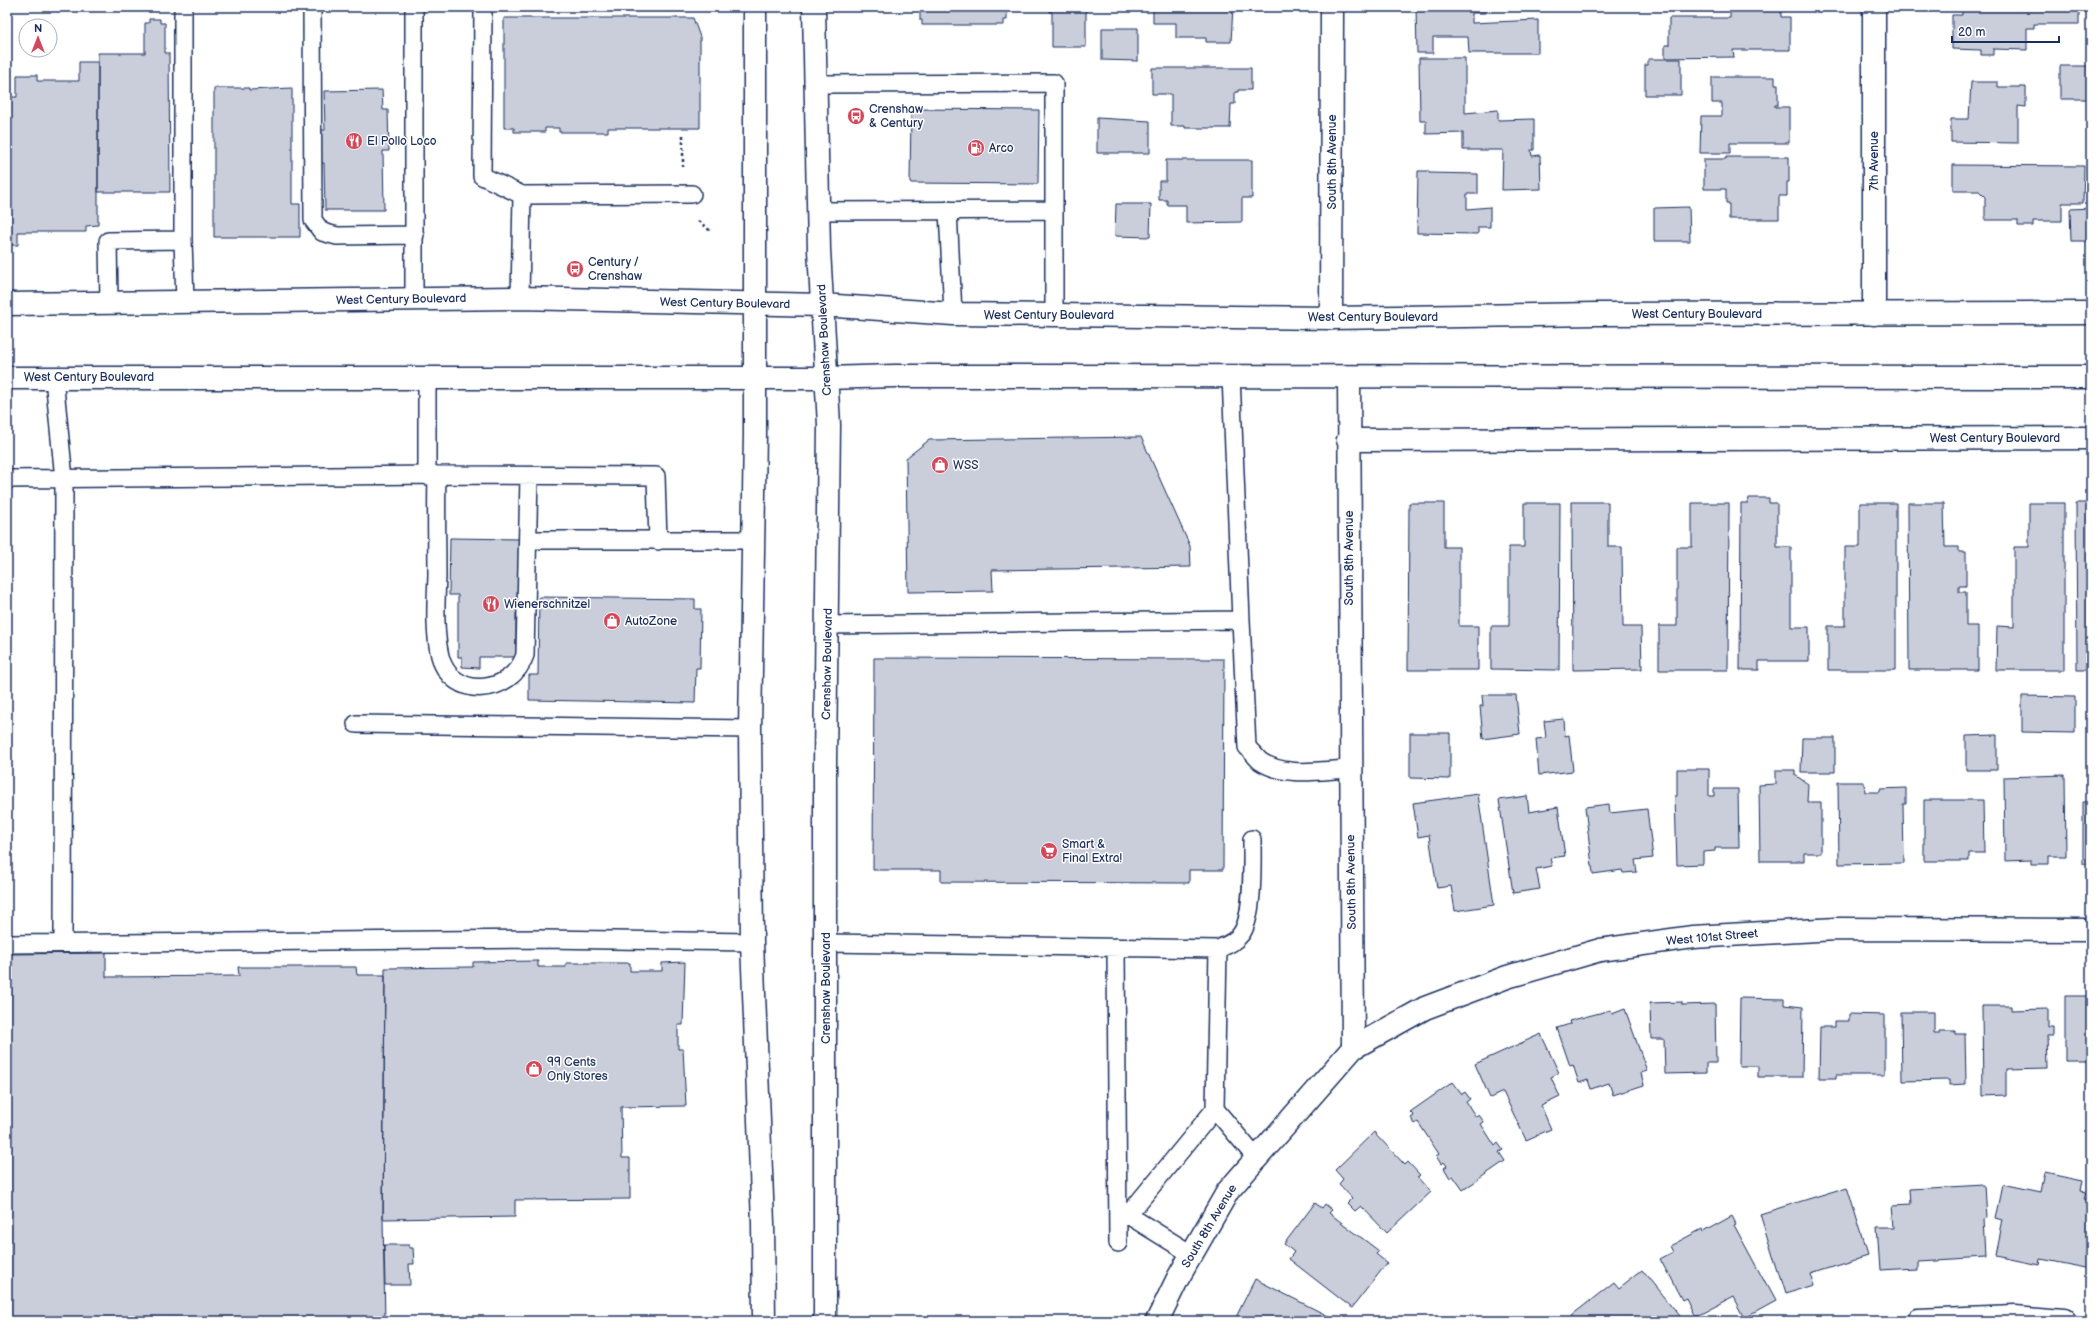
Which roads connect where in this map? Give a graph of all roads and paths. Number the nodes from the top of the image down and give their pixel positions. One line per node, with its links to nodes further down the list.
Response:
1 (183, 7): 16 (lane)
2 (312, 7): 15 (lane)
3 (414, 7): 15 (lane)
4 (483, 7): 11 (lane)
5 (755, 7): 22 (main road)
6 (814, 7): 9 (main road, Crenshaw Boulevard)
7 (1332, 7): 28 (main road, South 8th Avenue)
8 (1874, 7): 26 (main road, 7th Avenue)
9 (815, 84): 13 (lane); 14 (main road, Crenshaw Boulevard)
10 (692, 194): 11 (lane)
11 (522, 195): 17 (lane)
12 (948, 210): 13 (lane); 14 (lane); 25 (lane)
13 (1054, 210): 27 (lane)
14 (818, 212): 23 (main road, Crenshaw Boulevard)
15 (415, 235): 18 (lane)
16 (183, 240): 19 (lane); 20 (lane)
17 (520, 298): 18 (main road, West Century Boulevard); 22 (main road, West Century Boulevard)
18 (414, 299): 19 (main road, West Century Boulevard)
19 (185, 301): 20 (main road, West Century Boulevard)
20 (109, 302): 21 (main road, West Century Boulevard)
21 (7, 304)
22 (755, 304): 23 (main road, West Century Boulevard); 31 (main road)
23 (822, 305): 25 (main road, West Century Boulevard); 35 (main road, Crenshaw Boulevard)
24 (2091, 313): 26 (main road, West Century Boulevard)
25 (953, 314): 27 (main road, West Century Boulevard)
26 (1874, 314): 28 (main road, West Century Boulevard)
27 (1054, 315): 28 (main road, West Century Boulevard)
28 (1330, 318)
29 (1231, 376): 35 (main road, West Century Boulevard); 36 (main road, West Century Boulevard); 46 (lane)
30 (427, 377): 31 (main road, West Century Boulevard); 34 (main road, West Century Boulevard); 39 (lane)
31 (755, 377): 35 (main road, West Century Boulevard); 44 (main road)
32 (2091, 377): 36 (main road, West Century Boulevard)
33 (7, 378): 34 (main road, West Century Boulevard)
34 (54, 378): 42 (lane)
35 (826, 378): 47 (main road, Crenshaw Boulevard)
36 (1349, 378): 38 (main road, South 8th Avenue)
37 (2091, 438): 38 (main road, West Century Boulevard)
38 (1348, 440): 50 (main road, South 8th Avenue)
39 (432, 476): 40 (lane); 42 (lane); 43 (lane)
40 (529, 476): 43 (lane); 45 (lane)
41 (7, 479): 42 (lane)
42 (64, 479): 54 (lane)
43 (529, 540): 45 (lane)
44 (753, 540): 45 (lane); 49 (main road)
45 (658, 541)
46 (1241, 620): 47 (lane); 50 (lane)
47 (827, 625): 56 (main road, Crenshaw Boulevard)
48 (356, 724): 49 (lane)
49 (750, 729): 53 (main road)
50 (1350, 769): 59 (main road, South 8th Avenue)
51 (1252, 839): 58 (lane)
52 (2091, 930): 59 (main road, West 101st Street)
53 (752, 942): 54 (lane); 64 (main road)
54 (63, 943): 55 (lane)
55 (7, 944)
56 (826, 944): 57 (lane); 65 (main road, Crenshaw Boulevard)
57 (1116, 947): 58 (lane); 62 (lane)
58 (1218, 949): 60 (lane)
59 (1353, 1048): 61 (main road, South 8th Avenue)
60 (1215, 1109): 61 (lane); 63 (lane)
61 (1256, 1158): 63 (main road, South 8th Avenue)
62 (1118, 1243)
63 (1191, 1254): 66 (main road, South 8th Avenue)
64 (764, 1321)
65 (825, 1321)
66 (1158, 1321)
67 (1919, 1321): 68 (main road)
68 (2065, 1321)

